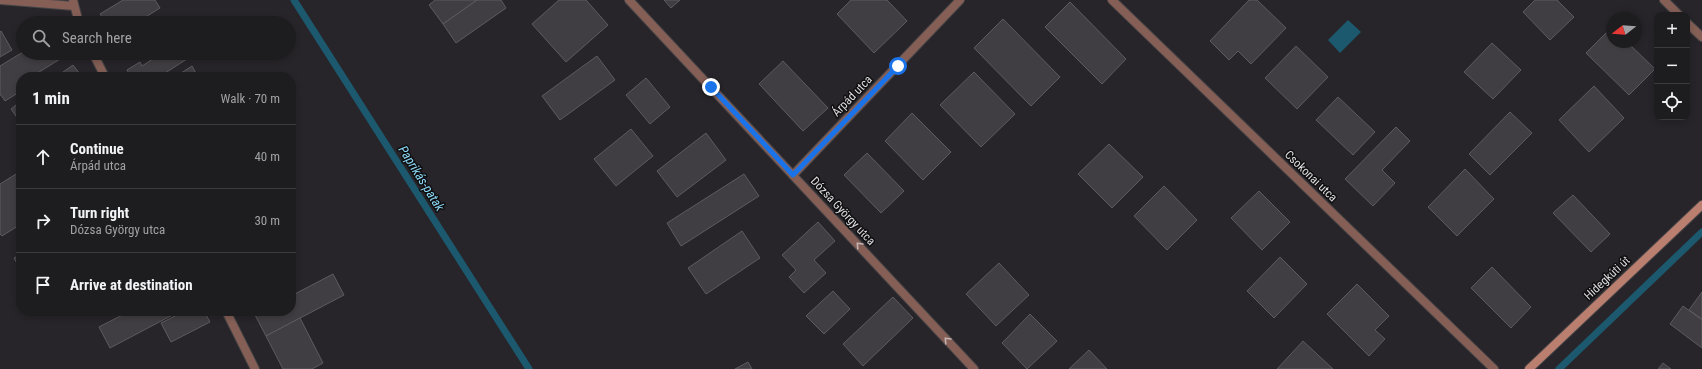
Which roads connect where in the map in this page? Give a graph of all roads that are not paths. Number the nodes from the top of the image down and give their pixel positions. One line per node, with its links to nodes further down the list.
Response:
1 (0, 0): 6 (street)
2 (629, 0): 13 (street, Dózsa György utca)
3 (960, 0): 13 (street, Árpád utca)
4 (1112, 0): 18 (street, Csokonai utca)
5 (1664, 0): 7 (street)
6 (74, 3): 8 (street)
7 (1676, 12)
8 (77, 16)
9 (1690, 26): 10 (street)
10 (1702, 37)
11 (96, 60): 12 (street)
12 (102, 72)
13 (793, 175): 17 (street, Dózsa György utca, one-way to 13)
14 (1702, 204): 19 (main road, Hidegkúti út)
15 (228, 316): 16 (street)
16 (255, 369)
17 (974, 369)
18 (1494, 369)
19 (1529, 369)

